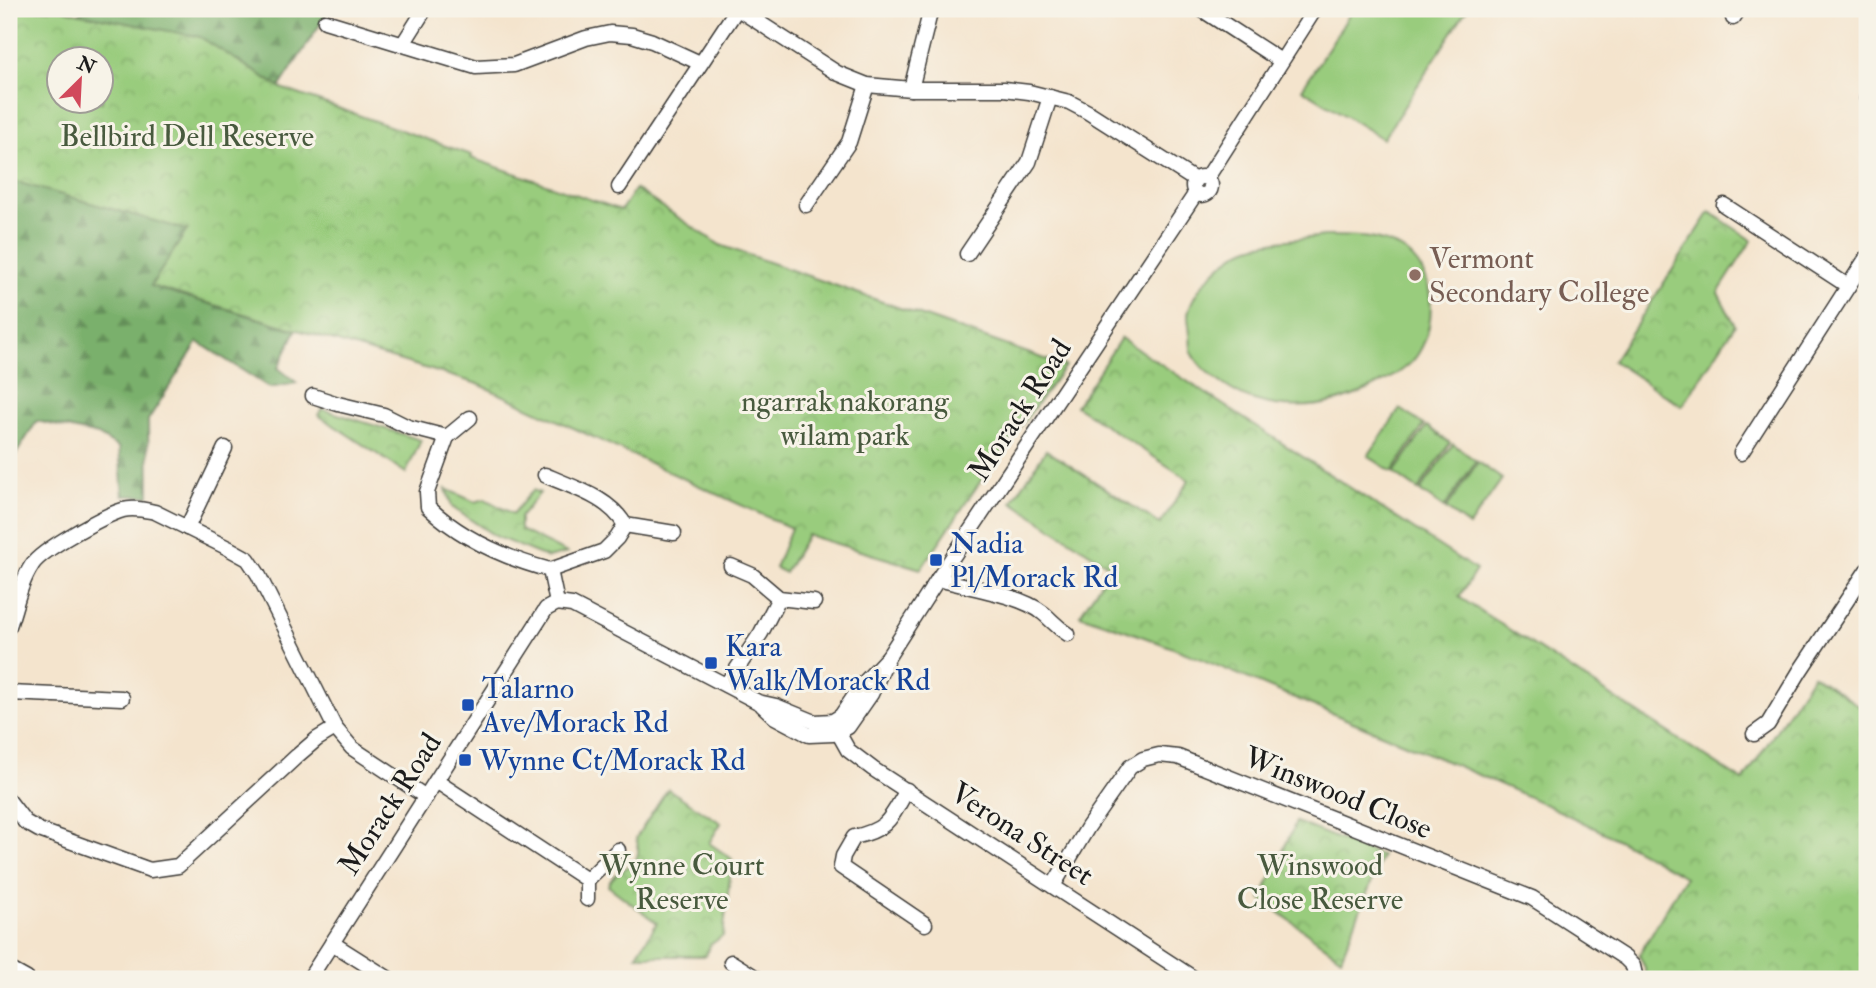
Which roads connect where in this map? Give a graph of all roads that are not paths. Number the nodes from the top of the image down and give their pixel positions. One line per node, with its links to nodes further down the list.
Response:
1 (425, 9): 7 (street)
2 (737, 9): 9 (street); 10 (street)
3 (931, 9): 11 (street)
4 (1201, 9): 8 (street)
5 (1315, 9): 8 (street, Morack Road)
6 (325, 21): 7 (street)
7 (403, 44): 9 (street)
8 (1281, 61): 13 (street, Morack Road)
9 (700, 63): 14 (street)
10 (867, 85): 11 (street); 15 (street)
11 (911, 89): 12 (street)
12 (1050, 97): 13 (street); 17 (street)
13 (1199, 183): 32 (street, Morack Road)
14 (619, 187)
15 (806, 205)
16 (1724, 205): 19 (street)
17 (967, 254)
18 (1867, 257): 19 (street)
19 (1848, 286): 24 (street)
20 (313, 396): 22 (street)
21 (470, 418): 22 (street)
22 (447, 437): 30 (street)
23 (225, 448): 27 (street)
24 (1741, 453)
25 (545, 475): 26 (street)
26 (625, 525): 28 (street); 30 (street)
27 (187, 528): 36 (street); 42 (street)
28 (674, 533)
29 (732, 566): 33 (street)
30 (550, 570): 35 (street)
31 (1867, 570): 43 (street)
32 (939, 579): 37 (street); 41 (street, Morack Road)
33 (779, 598): 34 (street); 38 (street)
34 (814, 602)
35 (557, 603): 38 (street); 44 (street, Morack Road)
36 (9, 626)
37 (1068, 634)
38 (726, 685): 41 (street)
39 (9, 693): 40 (street)
40 (122, 698)
41 (835, 727): 45 (street, Verona Street)
42 (335, 728): 46 (street); 47 (street)
43 (1754, 734)
44 (436, 781): 46 (street, Morack Road); 49 (street)
45 (906, 790): 50 (street, Verona Street); 52 (street)
46 (426, 797): 53 (street, Morack Road)
47 (9, 801)
48 (618, 849): 49 (street)
49 (587, 880): 51 (street)
50 (1053, 886): 56 (street, Verona Street); 61 (street, Winswood Close)
51 (587, 899)
52 (925, 923)
53 (332, 943): 58 (street, Morack Road); 59 (street)
54 (731, 962): 60 (street)
55 (9, 970): 57 (street)
56 (1187, 977)
57 (27, 979)
58 (309, 979)
59 (389, 979)
60 (758, 979)
61 (1636, 979)

